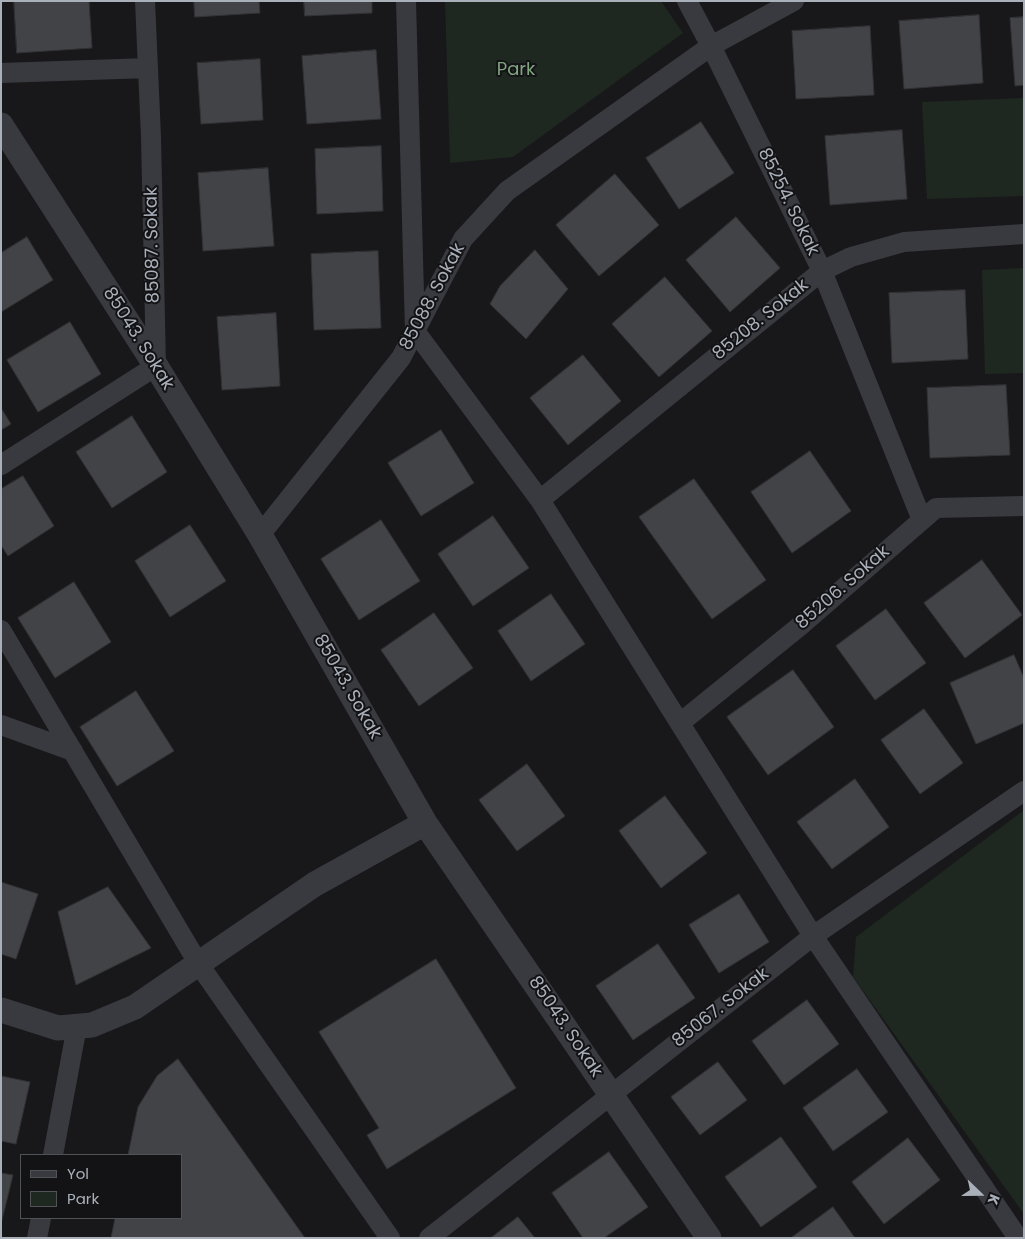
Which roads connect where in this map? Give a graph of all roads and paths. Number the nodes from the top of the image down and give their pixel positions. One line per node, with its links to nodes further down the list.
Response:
1 (145, 1): 6 (street, 85087. Sokak)
2 (406, 1): 11 (street)
3 (687, 1): 5 (street, 85254. Sokak)
4 (795, 2): 5 (street, 85088. Sokak)
5 (711, 46): 10 (street, 85254. Sokak); 11 (street, 85088. Sokak)
6 (148, 68): 7 (street); 12 (street, 85087. Sokak)
7 (1, 73)
8 (1, 125): 12 (street, 85043. Sokak)
9 (1024, 234): 10 (street, 85208. Sokak)
10 (822, 271): 14 (street, 85208. Sokak); 16 (street, 85254. Sokak)
11 (415, 331): 14 (street); 17 (street, 85088. Sokak)
12 (156, 366): 13 (street); 17 (street, 85043. Sokak)
13 (1, 464)
14 (540, 500): 19 (street)
15 (1024, 506): 16 (street, 85206. Sokak)
16 (922, 520): 19 (street, 85206. Sokak)
17 (260, 535): 23 (street, 85043. Sokak)
18 (1, 630): 21 (street)
19 (680, 723): 24 (street)
20 (1, 725): 21 (street)
21 (73, 751): 25 (street)
22 (1024, 791): 24 (street, 85067. Sokak)
23 (426, 823): 25 (street); 28 (street, 85043. Sokak)
24 (813, 936): 28 (street, 85067. Sokak); 35 (street)
25 (198, 963): 27 (street); 32 (street)
26 (1, 1010): 27 (street)
27 (77, 1026): 29 (street)
28 (611, 1094): 33 (street, 85067. Sokak); 34 (street, 85043. Sokak)
29 (53, 1154)
30 (41, 1219): 31 (street)
31 (37, 1238)
32 (390, 1238)
33 (429, 1238)
34 (709, 1238)
35 (1018, 1238)

